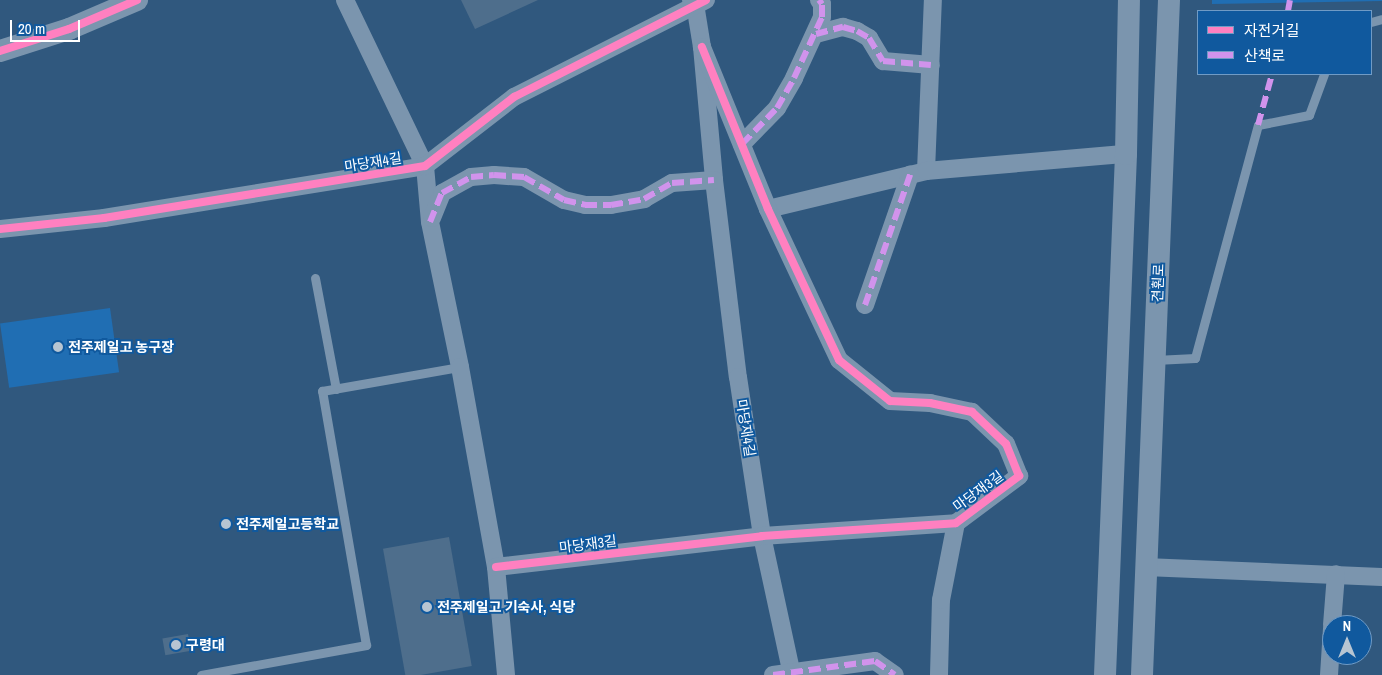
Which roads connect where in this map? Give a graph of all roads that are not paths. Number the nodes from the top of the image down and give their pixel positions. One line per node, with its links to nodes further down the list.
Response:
1 (137, 0): 10 (street)
2 (345, 0): 15 (street, 마당재4길)
3 (819, 0): 8 (street)
4 (933, 0): 11 (street)
5 (1129, 0): 14 (street)
6 (1169, 0): 23 (street, 견훤로)
7 (697, 1): 9 (street, 마당재4길); 15 (street, 마당재4길)
8 (816, 34): 11 (street); 13 (street)
9 (702, 47): 13 (street); 17 (street, 마당재4길)
10 (0, 51)
11 (931, 65): 16 (street)
12 (1324, 75): 23 (lane)
13 (742, 144): 18 (street)
14 (1126, 154): 16 (street); 39 (street)
15 (425, 166): 19 (street, 마당재4길); 20 (street, 마당재4길)
16 (918, 173): 18 (street); 22 (street)
17 (714, 180): 19 (street); 27 (street, 마당재4길)
18 (768, 209): 26 (street, 마당재3길)
19 (430, 222): 24 (street, 마당재4길)
20 (0, 229)
21 (315, 278): 25 (lane)
22 (865, 305)
23 (1155, 360): 29 (street, 견훤로)
24 (460, 366): 25 (lane); 28 (street)
25 (336, 389): 34 (lane)
26 (956, 523): 27 (street, 마당재3길); 38 (street, 마당재3길)
27 (762, 536): 28 (street, 마당재3길); 33 (street, 마당재4길)
28 (496, 567): 35 (street)
29 (1145, 567): 30 (street); 40 (street, 견훤로)
30 (1336, 574): 31 (street); 32 (street)
31 (1382, 578)
32 (1333, 615)
33 (792, 673): 36 (street); 37 (street)
34 (201, 675)
35 (506, 675)
36 (773, 675)
37 (895, 675)
38 (939, 675)
39 (1105, 675)
40 (1142, 675)

